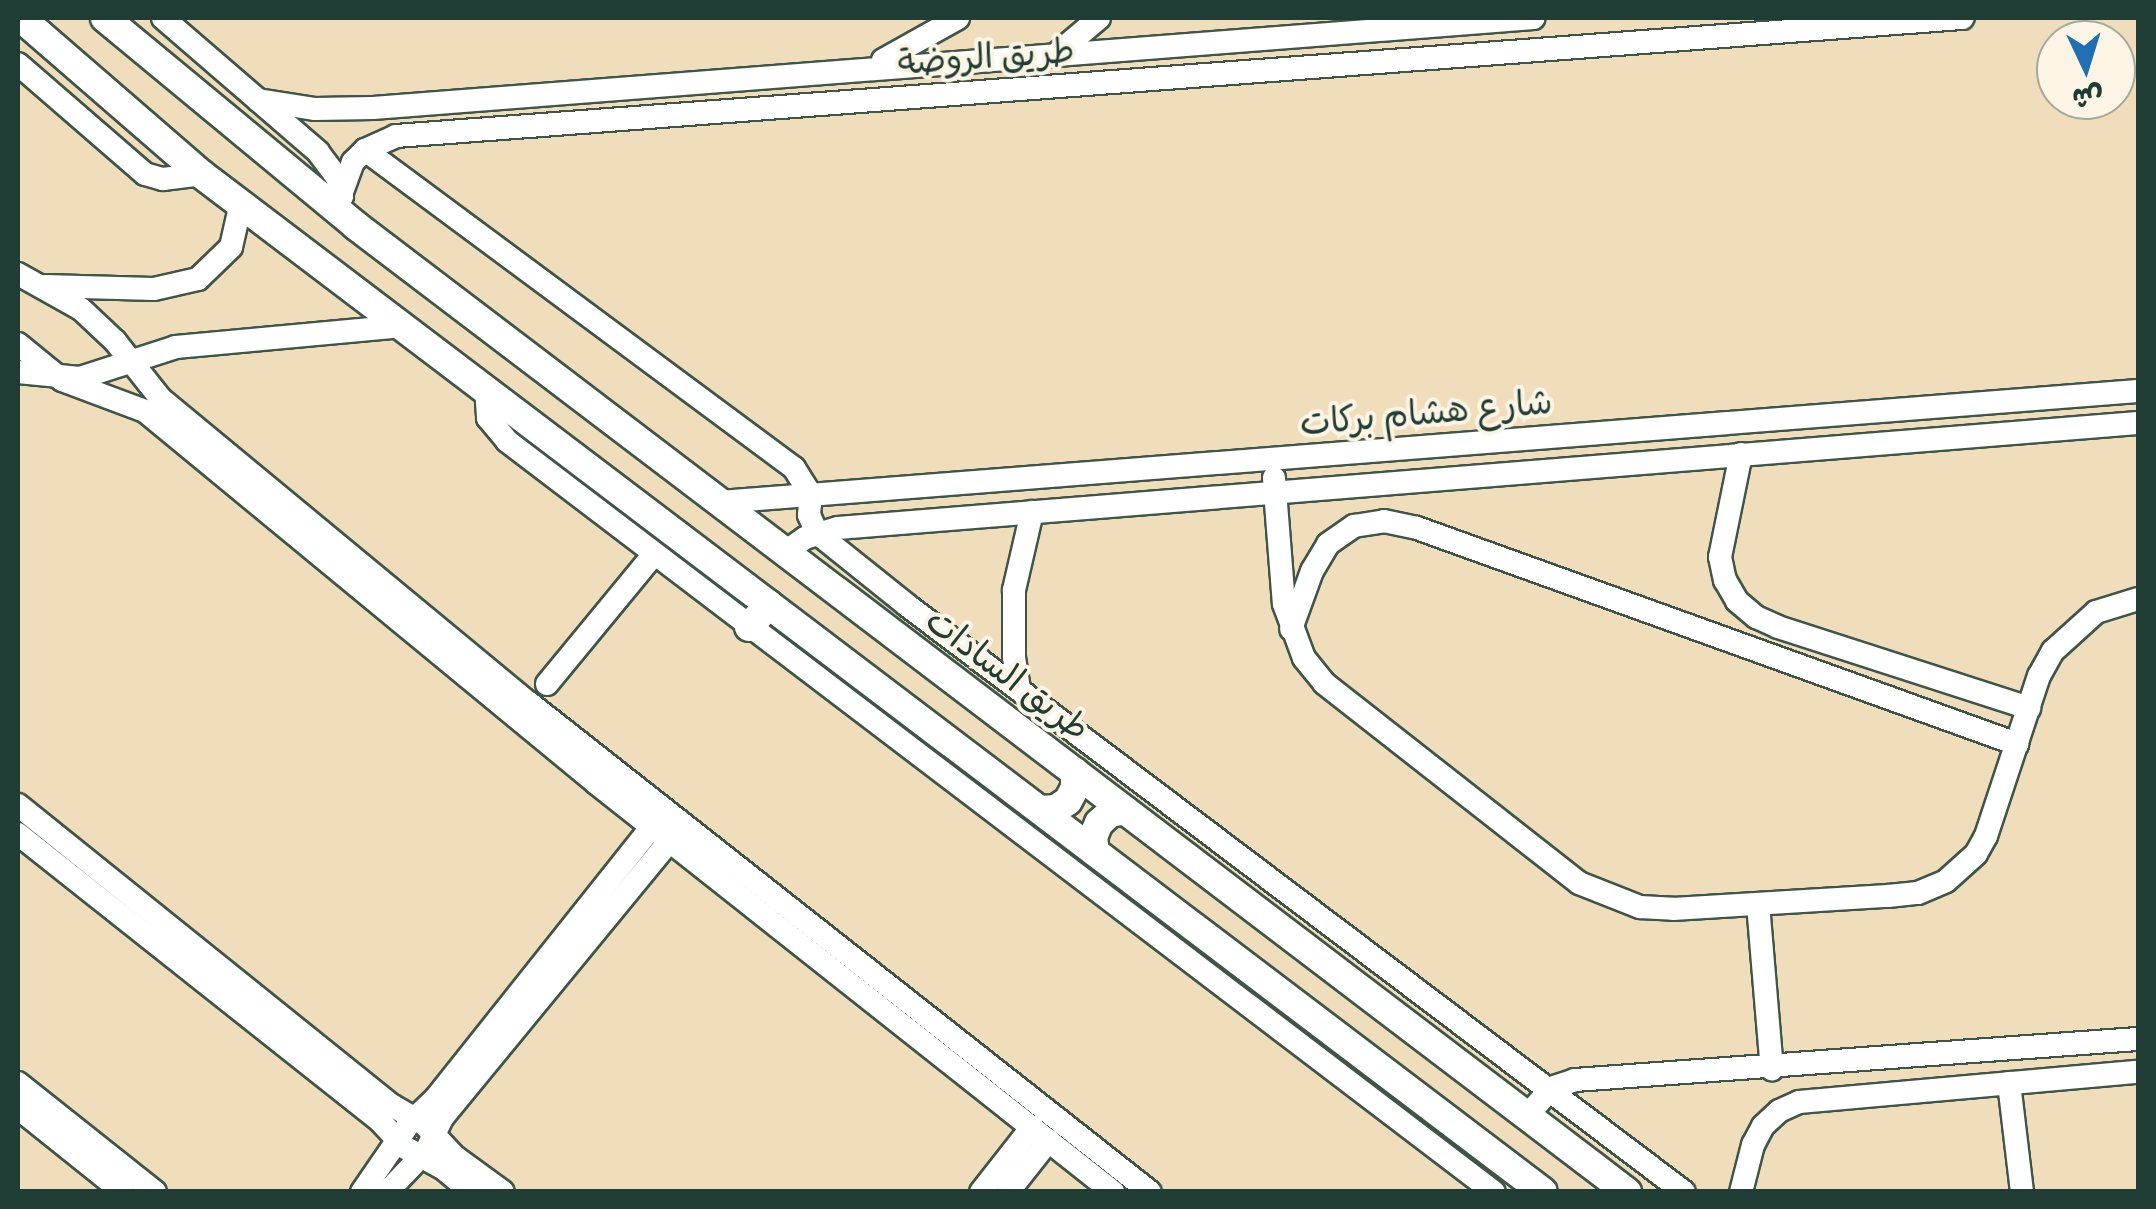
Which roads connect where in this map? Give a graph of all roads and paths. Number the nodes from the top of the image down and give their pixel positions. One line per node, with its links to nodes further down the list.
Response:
1 (21, 18): 24 (main road)
2 (105, 18): 26 (main road, طريق السادات)
3 (163, 18): 13 (street)
4 (180, 18): 13 (street)
5 (958, 18): 16 (street)
6 (1099, 18): 14 (street)
7 (1316, 18): 12 (street)
8 (1534, 18): 12 (street, طريق الروضة)
9 (1963, 18): 10 (street, طريق الروضة)
10 (1843, 22): 11 (street, طريق الروضة)
11 (1779, 24): 21 (street, طريق الروضة)
12 (1342, 32): 14 (street, طريق الروضة)
13 (194, 44): 19 (street)
14 (1058, 52): 16 (street, طريق الروضة)
15 (18, 64): 24 (street)
16 (868, 67): 17 (street, طريق الروضة)
17 (643, 85): 18 (street, طريق الروضة); 21 (street)
18 (588, 90): 20 (street, طريق الروضة); 22 (street)
19 (258, 100): 20 (street, طريق الروضة); 26 (street)
20 (373, 108): 23 (street)
21 (646, 116): 22 (street, طريق الروضة)
22 (590, 120): 23 (street, طريق الروضة)
23 (373, 145): 26 (street); 43 (street)
24 (201, 174): 25 (main road)
25 (242, 203): 29 (street); 30 (main road)
26 (342, 203): 44 (main road, طريق السادات)
27 (18, 274): 29 (street)
28 (18, 285): 29 (street)
29 (44, 286): 32 (street)
30 (403, 326): 32 (street); 35 (main road)
31 (18, 344): 34 (street)
32 (130, 360): 34 (street); 60 (street)
33 (18, 372): 34 (street)
34 (62, 380): 60 (street)
35 (486, 388): 48 (street); 50 (main road)
36 (2138, 390): 37 (street, شارع هشام بركات)
37 (1855, 412): 39 (street); 41 (street, شارع هشام بركات)
38 (2138, 424): 39 (street, شارع هشام بركات)
39 (1858, 444): 40 (street, شارع هشام بركات)
40 (1741, 454): 42 (street, شارع هشام بركات); 53 (street)
41 (1272, 459): 42 (street); 43 (street, شارع هشام بركات)
42 (1275, 491): 45 (street, شارع هشام بركات); 52 (street)
43 (811, 495): 44 (street, شارع هشام بركات); 46 (street)
44 (720, 502): 47 (main road, طريق السادات)
45 (1032, 512): 46 (street, شارع هشام بركات); 56 (street)
46 (816, 532): 47 (street, شارع هشام بركات); 56 (street)
47 (786, 552): 59 (main road, طريق السادات)
48 (654, 554): 51 (street); 54 (street)
49 (2138, 599): 57 (street)
50 (769, 604): 51 (main road); 62 (main road)
51 (748, 627): 98 (street)
52 (1290, 629): 55 (street); 68 (street)
53 (1867, 656): 55 (street); 57 (street)
54 (547, 684)
55 (1857, 687): 58 (street)
56 (1020, 689): 79 (street)
57 (2028, 708): 58 (street)
58 (2016, 744): 68 (street)
59 (1075, 772): 62 (main road); 63 (main road, طريق السادات)
60 (600, 774): 64 (street); 67 (street)
61 (18, 805): 83 (street)
62 (1040, 810): 66 (main road)
63 (1125, 810): 66 (main road); 82 (main road, طريق السادات)
64 (661, 833): 67 (street); 83 (street); 85 (street)
65 (18, 834): 86 (street)
66 (1095, 852): 99 (main road)
67 (721, 867): 76 (street)
68 (1758, 904): 73 (street)
69 (2138, 1018): 71 (street)
70 (2138, 1039): 71 (street)
71 (2104, 1042): 72 (street); 75 (street)
72 (1796, 1067): 73 (street); 80 (street)
73 (1772, 1069): 79 (street)
74 (2138, 1072): 75 (street)
75 (2108, 1074): 78 (street)
76 (987, 1078): 84 (street); 88 (street)
77 (18, 1083): 90 (street)
78 (2009, 1083): 80 (street); 103 (street)
79 (1551, 1088): 82 (street); 101 (street)
80 (1799, 1102): 102 (street)
81 (18, 1108): 89 (street)
82 (1528, 1116): 100 (main road, طريق السادات)
83 (414, 1118): 85 (street); 86 (street)
84 (1040, 1134): 88 (street); 95 (street); 96 (street)
85 (436, 1136): 87 (street); 94 (street)
86 (398, 1141): 87 (street); 91 (street)
87 (420, 1158): 92 (street); 93 (street)
88 (1109, 1179): 97 (street)
89 (123, 1192)
90 (156, 1192)
91 (362, 1192)
92 (387, 1192)
93 (471, 1192)
94 (502, 1192)
95 (981, 1192)
96 (1008, 1192)
97 (1150, 1192)
98 (1494, 1192)
99 (1543, 1192)
100 (1628, 1192)
101 (1684, 1192)
102 (1741, 1192)
103 (2022, 1192)

